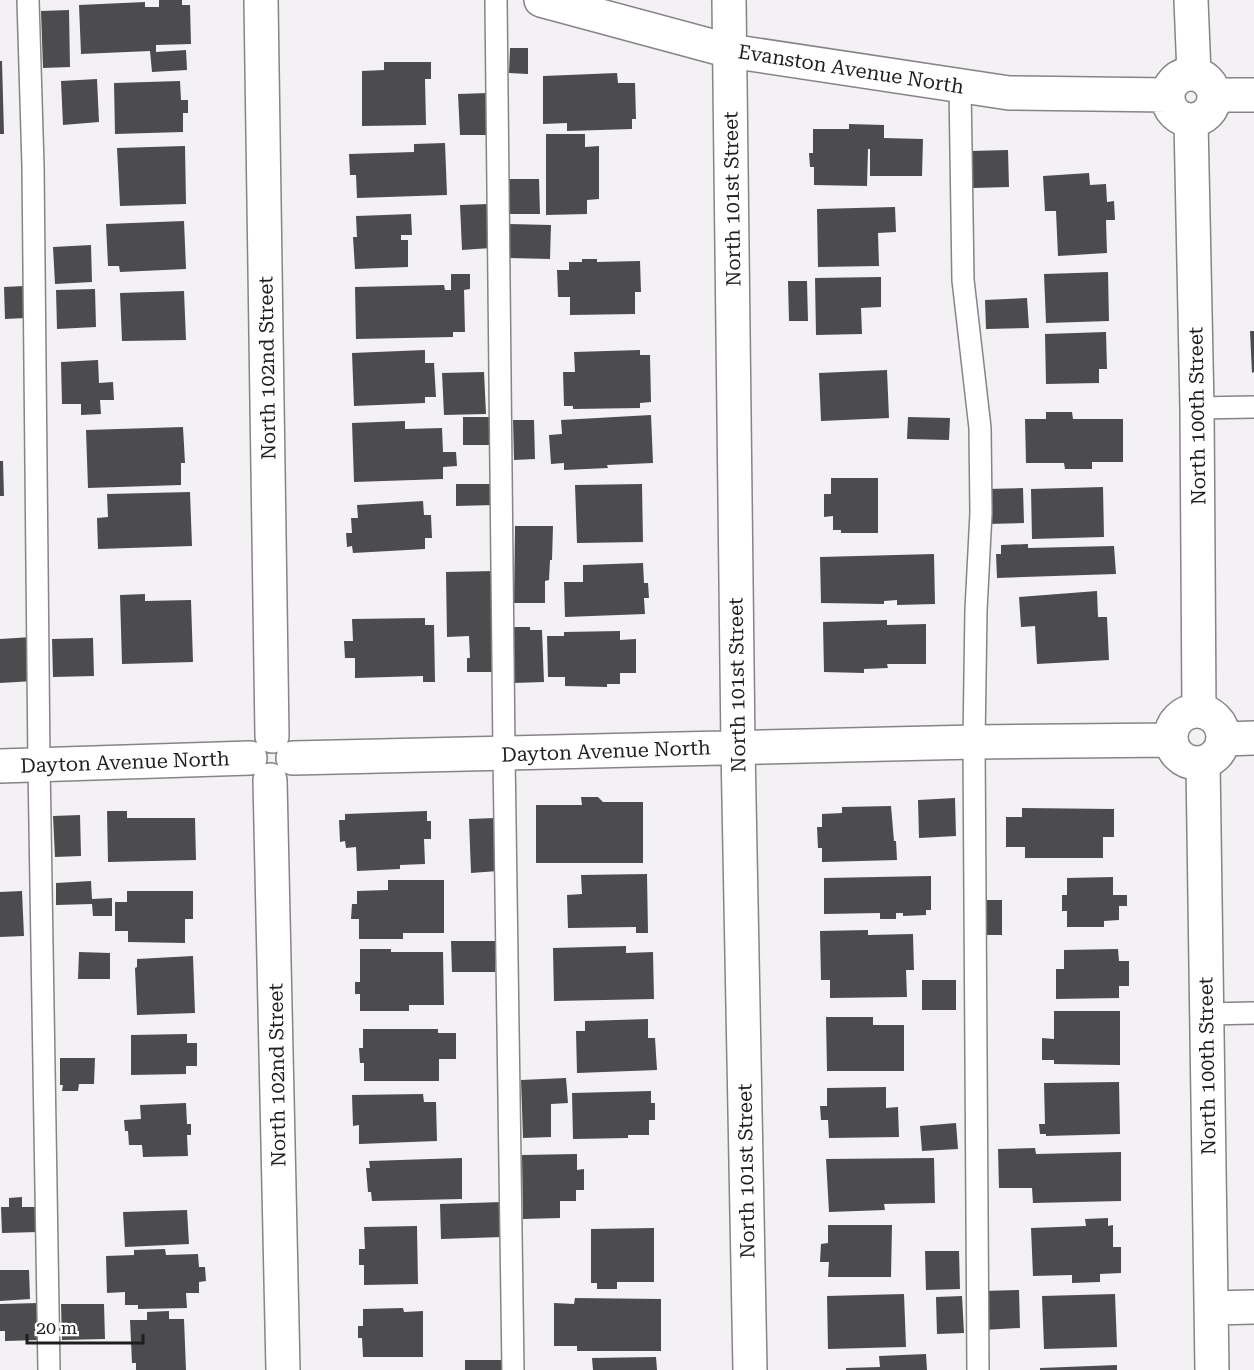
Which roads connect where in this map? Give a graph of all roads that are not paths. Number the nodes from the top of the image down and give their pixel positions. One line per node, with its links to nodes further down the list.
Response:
1 (28, 0): 22 (lane)
2 (261, 0): 21 (street, North 102nd Street)
3 (496, 0): 20 (lane)
4 (541, 0): 7 (street, Evanston Avenue North)
5 (729, 0): 7 (street, North 101st Street)
6 (1191, 0): 8 (street)
7 (730, 51): 9 (street, Evanston Avenue North); 19 (street, North 101st Street)
8 (1204, 84): 10 (street); 11 (street); 12 (street)
9 (960, 86): 10 (street, Evanston Avenue North); 17 (lane)
10 (1168, 95): 12 (street)
11 (1254, 95)
12 (1191, 121): 14 (street, North 100th Street)
13 (1254, 407): 14 (lane)
14 (1197, 408): 15 (street, North 100th Street)
15 (1199, 710): 16 (street); 18 (street)
16 (1171, 740): 17 (street, Dayton Avenue North); 18 (street)
17 (974, 742): 19 (street, Dayton Avenue North); 32 (lane)
18 (1227, 747): 25 (street, North 100th Street)
19 (738, 748): 20 (street, Dayton Avenue North); 31 (street, North 101st Street)
20 (504, 754): 21 (street, Dayton Avenue North); 30 (lane)
21 (271, 758): 22 (street, Dayton Avenue North); 29 (street, North 102nd Street)
22 (39, 764): 23 (street, Dayton Avenue North); 28 (lane)
23 (0, 766)
24 (1254, 1013): 25 (lane)
25 (1206, 1014): 27 (street, North 100th Street)
26 (1254, 1307): 27 (street)
27 (1211, 1308): 33 (street, North 100th Street)
28 (50, 1370)
29 (283, 1370)
30 (513, 1370)
31 (750, 1370)
32 (978, 1370)
33 (1212, 1370)

